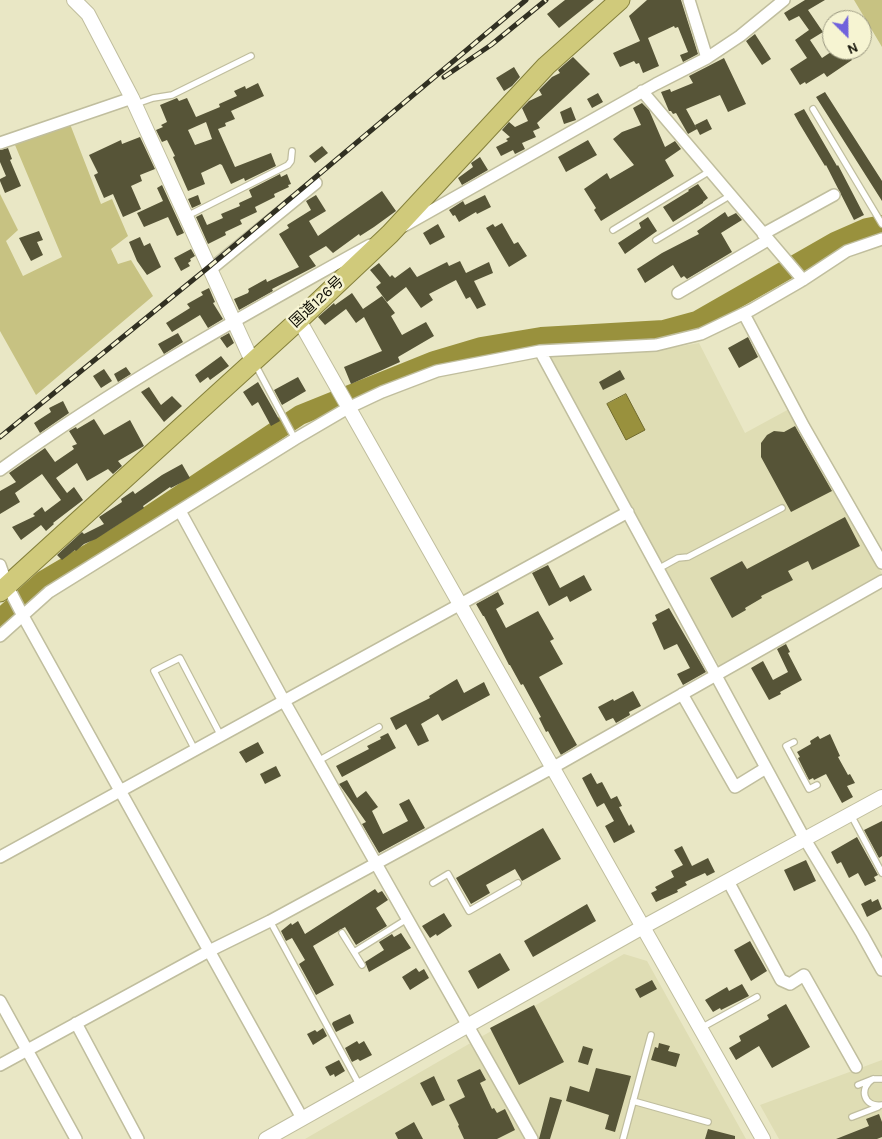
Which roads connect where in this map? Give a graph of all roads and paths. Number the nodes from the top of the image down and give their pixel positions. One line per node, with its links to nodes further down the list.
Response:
1 (74, 0): 8 (street)
2 (620, 0): 19 (highway, 国道126号)
3 (690, 0): 6 (street)
4 (784, 0): 6 (street)
5 (251, 56): 8 (lane)
6 (707, 58): 7 (street)
7 (642, 91): 12 (street); 19 (street)
8 (134, 101): 10 (street); 16 (street)
9 (813, 110): 17 (lane)
10 (0, 143)
11 (292, 151): 16 (lane)
12 (710, 171): 14 (street); 18 (lane)
13 (316, 183): 23 (street)
14 (731, 195): 20 (street); 22 (lane)
15 (834, 195): 20 (street)
16 (187, 216): 23 (street)
17 (881, 221)
18 (613, 230)
19 (390, 234): 27 (highway, 国道126号); 28 (street)
20 (766, 237): 24 (street); 25 (street)
21 (882, 239): 24 (street)
22 (656, 240)
23 (211, 269): 28 (street)
24 (800, 277): 26 (street)
25 (678, 293)
26 (744, 314): 29 (street); 37 (street)
27 (299, 320): 30 (highway, 国道126号); 31 (street)
28 (234, 321): 30 (street); 33 (street)
29 (540, 351): 31 (street); 36 (street)
30 (252, 361): 32 (lane); 41 (highway, 国道126号)
31 (348, 408): 32 (street); 42 (street)
32 (295, 439): 35 (street)
33 (0, 470)
34 (782, 508): 39 (lane)
35 (180, 511): 43 (street); 47 (street)
36 (628, 512): 39 (street); 42 (street)
37 (882, 563)
38 (0, 565): 41 (street)
39 (658, 569): 45 (street)
40 (882, 581): 45 (street)
41 (7, 591): 43 (street)
42 (460, 604): 47 (street); 53 (street)
43 (23, 616): 44 (street); 56 (street)
44 (0, 636)
45 (714, 675): 46 (street); 54 (street)
46 (682, 694): 53 (street); 54 (street)
47 (284, 701): 49 (street); 52 (street)
48 (379, 727): 52 (lane)
49 (221, 736): 51 (street); 51 (lane)
50 (794, 742): 55 (lane)
51 (196, 750): 56 (street)
52 (318, 761): 61 (street)
53 (552, 768): 61 (street); 68 (street)
54 (766, 768): 59 (street)
55 (817, 785)
56 (120, 791): 60 (street); 70 (street)
57 (882, 797): 58 (street)
58 (850, 814): 59 (street); 62 (lane)
59 (805, 839): 63 (street); 73 (street)
60 (0, 857)
61 (376, 863): 66 (street); 67 (street)
62 (882, 873)
63 (728, 881): 68 (street); 82 (street)
64 (433, 883): 65 (lane)
65 (518, 883)
66 (407, 919): 71 (lane); 77 (street)
67 (270, 921): 70 (street); 85 (lane)
68 (643, 928): 77 (street); 78 (street)
69 (342, 933): 71 (lane)
70 (209, 951): 76 (street); 89 (street)
71 (354, 952): 72 (lane)
72 (362, 965)
73 (882, 970)
74 (757, 997): 78 (lane)
75 (0, 1001): 80 (street)
76 (76, 1023): 80 (street); 92 (street)
77 (468, 1026): 85 (street); 94 (street)
78 (701, 1028): 96 (street)
79 (652, 1035): 86 (lane)
80 (27, 1050): 81 (street); 91 (street)
81 (0, 1065)
82 (856, 1067)
83 (879, 1078): 84 (lane); 87 (lane)
84 (858, 1085)
85 (360, 1086): 89 (street)
86 (633, 1101): 90 (lane); 95 (lane)
87 (882, 1106): 88 (lane)
88 (852, 1117)
89 (302, 1118): 93 (street)
90 (708, 1122)
91 (76, 1139)
92 (138, 1139)
93 (266, 1139)
94 (532, 1139)
95 (623, 1139)
96 (763, 1139)

